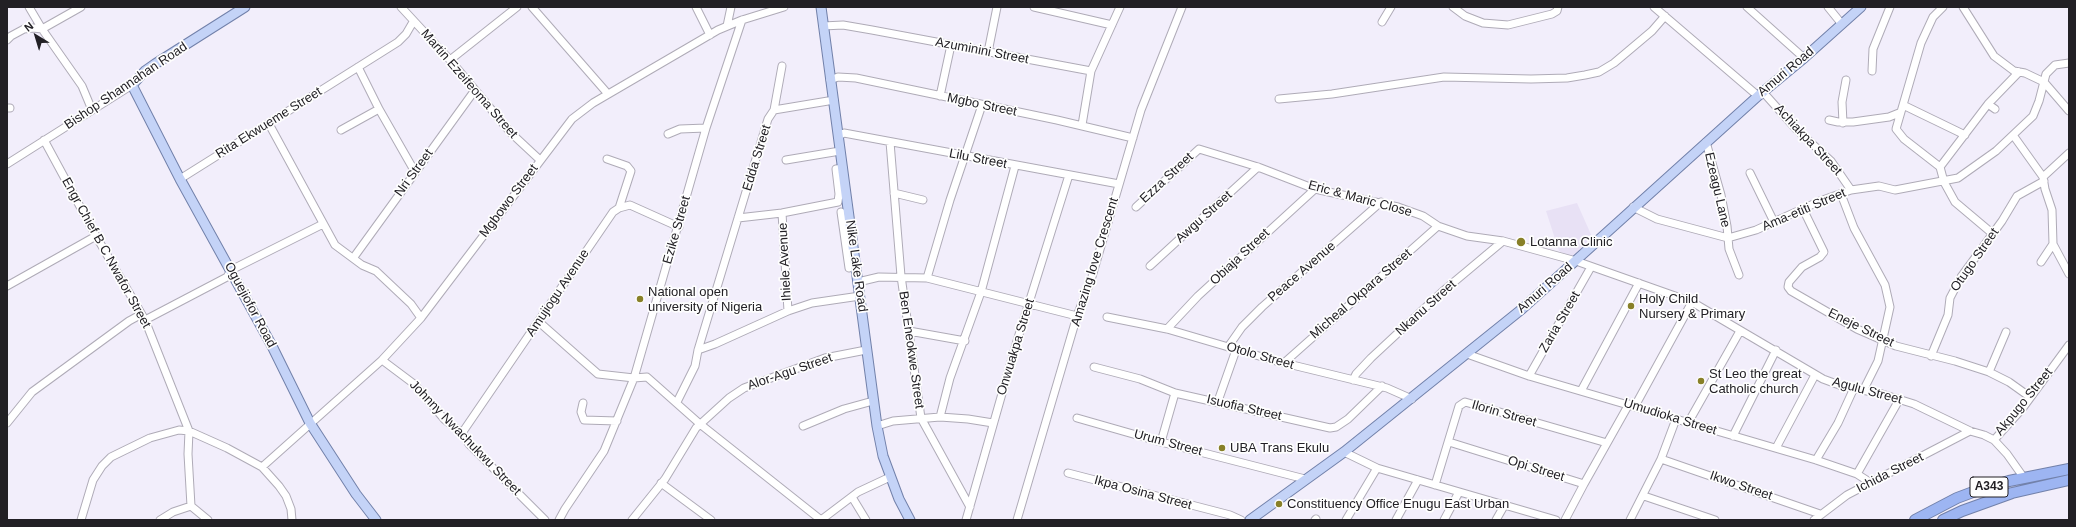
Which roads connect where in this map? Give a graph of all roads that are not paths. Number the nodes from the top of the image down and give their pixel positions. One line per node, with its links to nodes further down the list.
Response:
1 (29, 7): 33 (street)
2 (81, 7): 33 (street)
3 (245, 7): 49 (main road, Bishop Shannahan Road)
4 (401, 7): 27 (street, Martin Ezeifeoma Street)
5 (517, 7): 39 (street)
6 (696, 7): 34 (street)
7 (731, 7): 31 (street)
8 (784, 7): 26 (street, Mgbowo Street)
9 (821, 7): 32 (main road, Nike Lake Road)
10 (997, 7): 37 (street)
11 (1034, 7): 30 (street)
12 (1120, 7): 30 (street)
13 (1182, 7): 75 (street, Amazing love Crescent)
14 (1391, 7): 28 (street)
15 (1453, 7): 16 (street)
16 (1558, 7)
17 (1747, 7): 38 (street)
18 (1828, 7): 29 (street)
19 (1861, 7): 29 (main road, Amuri Road)
20 (1890, 7): 44 (street)
21 (1943, 7): 58 (street)
22 (1963, 7): 45 (street)
23 (535, 8): 51 (street)
24 (1656, 8): 25 (street, Achiakpa Street)
25 (1665, 16): 52 (street, Achiakpa Street); 54 (street)
26 (742, 20): 31 (street, Mgbowo Street); 69 (street, Ezike Street)
27 (414, 22): 39 (street, Martin Ezeifeoma Street); 42 (street, Rita Ekwueme Street)
28 (1382, 22)
29 (1841, 23): 38 (main road, Amuri Road)
30 (1112, 25): 43 (street)
31 (727, 26): 34 (street, Mgbowo Street)
32 (823, 26): 36 (street, Azuminini Street); 46 (main road, Nike Lake Road)
33 (42, 29): 35 (street); 61 (street)
34 (710, 35): 51 (street, Mgbowo Street)
35 (7, 40)
36 (951, 45): 37 (street, Azuminini Street); 53 (street)
37 (988, 52): 43 (street, Azuminini Street)
38 (1804, 58): 52 (main road, Amuri Road)
39 (450, 60): 50 (street, Martin Ezeifeoma Street)
40 (2069, 63): 48 (street, Ama-etiti Street)
41 (782, 66): 62 (street)
42 (358, 67): 59 (street); 67 (street, Rita Ekwueme Street)
43 (1091, 71): 68 (street)
44 (1872, 71)
45 (2019, 72): 48 (street); 56 (street)
46 (830, 80): 53 (street, Mgbo Street); 55 (main road, Nike Lake Road)
47 (1846, 80): 66 (street)
48 (2044, 82): 63 (street); 73 (street, Ama-etiti Street)
49 (132, 85): 61 (street, Bishop Shannahan Road); 94 (main road, Oguejiofor Road)
50 (475, 90): 84 (street, Martin Ezeifeoma Street); 91 (street, Nri Street)
51 (608, 94): 84 (street, Mgbowo Street)
52 (1760, 94): 78 (main road, Amuri Road); 99 (street, Achiakpa Street)
53 (940, 96): 57 (street, Mgbo Street)
54 (1279, 99)
55 (834, 100): 62 (street, Edda Street); 74 (main road, Nike Lake Road)
56 (1988, 104): 60 (street); 72 (street)
57 (982, 105): 68 (street, Mgbo Street); 82 (street)
58 (1903, 105): 64 (street); 72 (street)
59 (380, 109): 70 (street); 91 (street)
60 (1995, 109)
61 (92, 110): 76 (street, Bishop Shannahan Road)
62 (774, 110): 111 (street, Edda Street)
63 (2069, 111)
64 (1899, 113): 66 (street); 89 (street)
65 (1829, 120): 66 (street)
66 (1843, 122)
67 (269, 124): 94 (street, Rita Ekwueme Street); 113 (street)
68 (1082, 126): 75 (street, Mgbo Street)
69 (706, 128): 71 (street); 115 (street, Ezike Street)
70 (340, 130)
71 (668, 134)
72 (1965, 135): 89 (street)
73 (2013, 135): 95 (street); 96 (street, Ama-etiti Street)
74 (839, 136): 77 (street, Lilu Street); 80 (main road, Nike Lake Road)
75 (1133, 138): 97 (street, Amazing love Crescent)
76 (46, 142): 86 (street, Bishop Shannahan Road); 117 (street, Engr Chief B C Nwafor Street)
77 (890, 142): 82 (street, Lilu Street); 100 (street, Ben Eneokwe Street)
78 (1706, 142): 106 (main road, Amuri Road); 118 (street, Ezeagu Lane)
79 (1199, 149): 88 (street, Eric & Maric Close); 105 (street, Ezza Street)
80 (840, 151): 85 (street); 90 (main road, Nike Lake Road)
81 (2069, 153): 95 (street, Otugo Street)
82 (965, 156): 87 (street, Lilu Street); 131 (street)
83 (607, 159): 107 (street)
84 (540, 160): 143 (street, Mgbowo Street)
85 (786, 160)
86 (7, 164)
87 (1015, 166): 93 (street, Lilu Street); 135 (street)
88 (1258, 167): 98 (street, Eric & Maric Close); 124 (street, Awgu Street)
89 (1940, 167): 96 (street)
90 (843, 168): 103 (street); 110 (main road, Nike Lake Road)
91 (415, 172): 121 (street, Nri Street)
92 (1750, 173): 112 (street)
93 (1069, 175): 97 (street, Lilu Street); 138 (street, Onwuakpa Street)
94 (180, 179): 127 (main road, Oguejiofor Road)
95 (2044, 179): 116 (street, Otugo Street); 120 (street)
96 (1944, 182): 99 (street, Ama-etiti Street); 116 (street)
97 (1119, 184): 140 (street, Amazing love Crescent)
98 (1315, 189): 104 (street, Eric & Maric Close); 145 (street, Obiaja Street)
99 (1852, 190): 101 (street, Ama-etiti Street)
100 (894, 193): 102 (street); 130 (street, Ben Eneokwe Street)
101 (1841, 194): 108 (street, Ama-etiti Street); 149 (street)
102 (923, 200)
103 (838, 202): 109 (street); 110 (street)
104 (1380, 202): 114 (street, Eric & Maric Close); 152 (street, Peace Avenue)
105 (1136, 207)
106 (1633, 207): 118 (street); 122 (main road, Amuri Road)
107 (618, 208): 115 (street); 144 (street, Amujiogu Avenue)
108 (1803, 209): 112 (street, Ama-etiti Street); 149 (street, Eneje Street)
109 (782, 213): 111 (street); 139 (street, Ihiele Avenue)
110 (845, 214): 125 (street); 132 (main road, Nike Lake Road)
111 (738, 218): 153 (street, Edda Street)
112 (1774, 222): 118 (street, Ama-etiti Street)
113 (323, 224): 121 (street); 127 (street)
114 (1438, 226): 119 (street, Eric & Maric Close); 160 (street, Micheal Okpara Street)
115 (679, 227): 165 (street, Ezike Street)
116 (1993, 234): 158 (street, Otugo Street)
117 (96, 236): 134 (street); 141 (street, Engr Chief B C Nwafor Street)
118 (1728, 238): 129 (street, Ezeagu Lane)
119 (1503, 241): 122 (street, Eric & Maric Close); 166 (street, Nkanu Street)
120 (2053, 244): 123 (street); 128 (street)
121 (354, 257): 143 (street)
122 (1571, 260): 126 (street, Agulu Street); 157 (main road, Amuri Road)
123 (2041, 262)
124 (1150, 266)
125 (849, 268)
126 (1591, 268): 133 (street, Agulu Street); 164 (street, Zaria Street)
127 (231, 270): 141 (street); 186 (main road, Oguejiofor Road)
128 (2069, 274)
129 (1739, 275)
130 (901, 276): 131 (street); 132 (street); 146 (street, Ben Eneokwe Street)
131 (928, 278): 135 (street)
132 (858, 282): 136 (main road, Nike Lake Road)
133 (1639, 283): 137 (street, Agulu Street); 170 (street)
134 (7, 286)
135 (982, 292): 138 (street); 150 (street)
136 (860, 296): 139 (street); 154 (main road, Nike Lake Road)
137 (1692, 302): 147 (street, Agulu Street); 179 (street)
138 (1029, 304): 140 (street); 187 (street, Onwuakpa Street)
139 (788, 311): 153 (street)
140 (1076, 316): 239 (street, Amazing love Crescent)
141 (143, 317): 185 (street); 192 (street, Engr Chief B C Nwafor Street)
142 (1107, 317): 145 (street, Otolo Street)
143 (421, 318): 159 (street, Mgbowo Street)
144 (539, 322): 165 (street); 194 (street, Amujiogu Avenue)
145 (1167, 328): 152 (street, Otolo Street)
146 (909, 331): 150 (street); 181 (street, Ben Eneokwe Street)
147 (1740, 331): 156 (street, Agulu Street); 188 (street)
148 (2006, 332): 162 (street)
149 (1883, 340): 158 (street, Eneje Street); 169 (street)
150 (965, 341): 180 (street)
151 (2069, 345): 172 (street, Akpugo Street)
152 (1228, 347): 155 (street, Otolo Street)
153 (698, 350): 177 (street, Edda Street)
154 (866, 350): 175 (main road, Nike Lake Road); 189 (street, Alor-Agu Street)
155 (1236, 350): 160 (street, Otolo Street); 176 (street)
156 (1776, 350): 163 (street, Agulu Street); 195 (street)
157 (1467, 354): 164 (street, Umudioka Street); 173 (main road, Amuri Road)
158 (1931, 356): 162 (street, Eneje Street)
159 (382, 360): 186 (street, Mgbowo Street); 194 (street, Johnny Nwachukwu Street)
160 (1284, 362): 166 (street, Otolo Street)
161 (1094, 366): 171 (street, Isuofia Street)
162 (1989, 372): 172 (street, Eneje Street)
163 (1815, 375): 168 (street, Agulu Street); 200 (street)
164 (1529, 376): 170 (street, Umudioka Street)
165 (634, 378): 177 (street); 184 (street, Ezike Street)
166 (1353, 380): 167 (street, Otolo Street)
167 (1382, 386): 173 (street, Otolo Street); 176 (street, Isuofia Street)
168 (1854, 388): 169 (street, Agulu Street); 203 (street)
169 (1864, 389): 174 (street, Agulu Street)
170 (1581, 391): 179 (street, Umudioka Street)
171 (1176, 393): 176 (street, Isuofia Street); 197 (street)
172 (2030, 397): 196 (street, Akpugo Street)
173 (1412, 399): 201 (main road, Amuri Road)
174 (1899, 400): 193 (street, Agulu Street); 208 (street)
175 (873, 401): 190 (street); 191 (main road, Nike Lake Road)
176 (1218, 401)
177 (676, 402): 189 (street)
178 (583, 403): 184 (street)
179 (1632, 405): 183 (street, Umudioka Street); 199 (street)
180 (940, 417): 181 (street); 187 (street)
181 (921, 418): 191 (street); 223 (street, Ben Eneokwe Street)
182 (1077, 418): 197 (street, Urum Street)
183 (1676, 419): 188 (street, Umudioka Street); 202 (street)
184 (617, 421): 232 (street, Ezike Street)
185 (7, 423)
186 (310, 423): 204 (street, Mgbowo Street); 230 (main road, Oguejiofor Road)
187 (993, 423): 223 (street, Onwuakpa Street)
188 (1688, 423): 195 (street, Umudioka Street)
189 (700, 424): 214 (street, Alor-Agu Street); 235 (street)
190 (803, 426)
191 (877, 426): 209 (main road, Nike Lake Road)
192 (189, 431): 204 (street); 221 (street); 226 (street)
193 (1970, 431): 196 (street, Agulu Street); 215 (street, Ichida Street)
194 (462, 433): 231 (street, Johnny Nwachukwu Street)
195 (1733, 436): 200 (street, Umudioka Street)
196 (1994, 440): 210 (street, Agulu Street)
197 (1161, 442): 211 (street, Urum Street)
198 (1449, 442): 199 (street, Ilorin Street); 216 (street, Opi Street); 217 (street, Ilorin Street)
199 (1607, 443): 216 (street)
200 (1776, 448): 203 (street, Umudioka Street)
201 (1344, 452): 205 (street); 211 (main road, Amuri Road)
202 (1661, 459): 219 (street); 224 (street, Ikwo Street)
203 (1816, 460): 208 (street, Umudioka Street)
204 (262, 467): 229 (street)
205 (1377, 468): 212 (street); 242 (street)
206 (2069, 469): 210 (highway, A343)
207 (1068, 473): 240 (street, Ikpa Osina Street)
208 (1857, 474): 215 (street, Umudioka Street)
209 (890, 477): 220 (street); 237 (main road, Nike Lake Road)
210 (2024, 478): 251 (highway, A343)
211 (1305, 479): 241 (main road, Amuri Road)
212 (1418, 480): 217 (street); 243 (street)
213 (2069, 480): 252 (highway, A343)
214 (662, 483): 233 (street, Alor-Agu Street); 234 (street)
215 (1871, 483): 224 (street, Ichida Street)
216 (1584, 484): 247 (street, Opi Street)
217 (1435, 485): 218 (street)
218 (1459, 492): 222 (street); 244 (street)
219 (1644, 496): 248 (street); 249 (street)
220 (852, 497): 235 (street); 236 (street)
221 (192, 506): 227 (street); 228 (street)
222 (1504, 506): 225 (street); 245 (street)
223 (970, 507): 238 (street, Onwuakpa Street)
224 (1820, 514): 250 (street, Ichida Street)
225 (1543, 518): 246 (street)
226 (81, 520)
227 (160, 520)
228 (208, 520)
229 (292, 520)
230 (376, 520)
231 (545, 520)
232 (559, 520)
233 (632, 520)
234 (711, 520)
235 (821, 520)
236 (866, 520)
237 (910, 520)
238 (966, 520)
239 (1017, 520)
240 (1241, 520)
241 (1250, 520)
242 (1346, 520)
243 (1396, 520)
244 (1444, 520)
245 (1496, 520)
246 (1556, 520)
247 (1565, 520)
248 (1630, 520)
249 (1715, 520)
250 (1814, 520)
251 (1915, 520)
252 (1943, 520)

